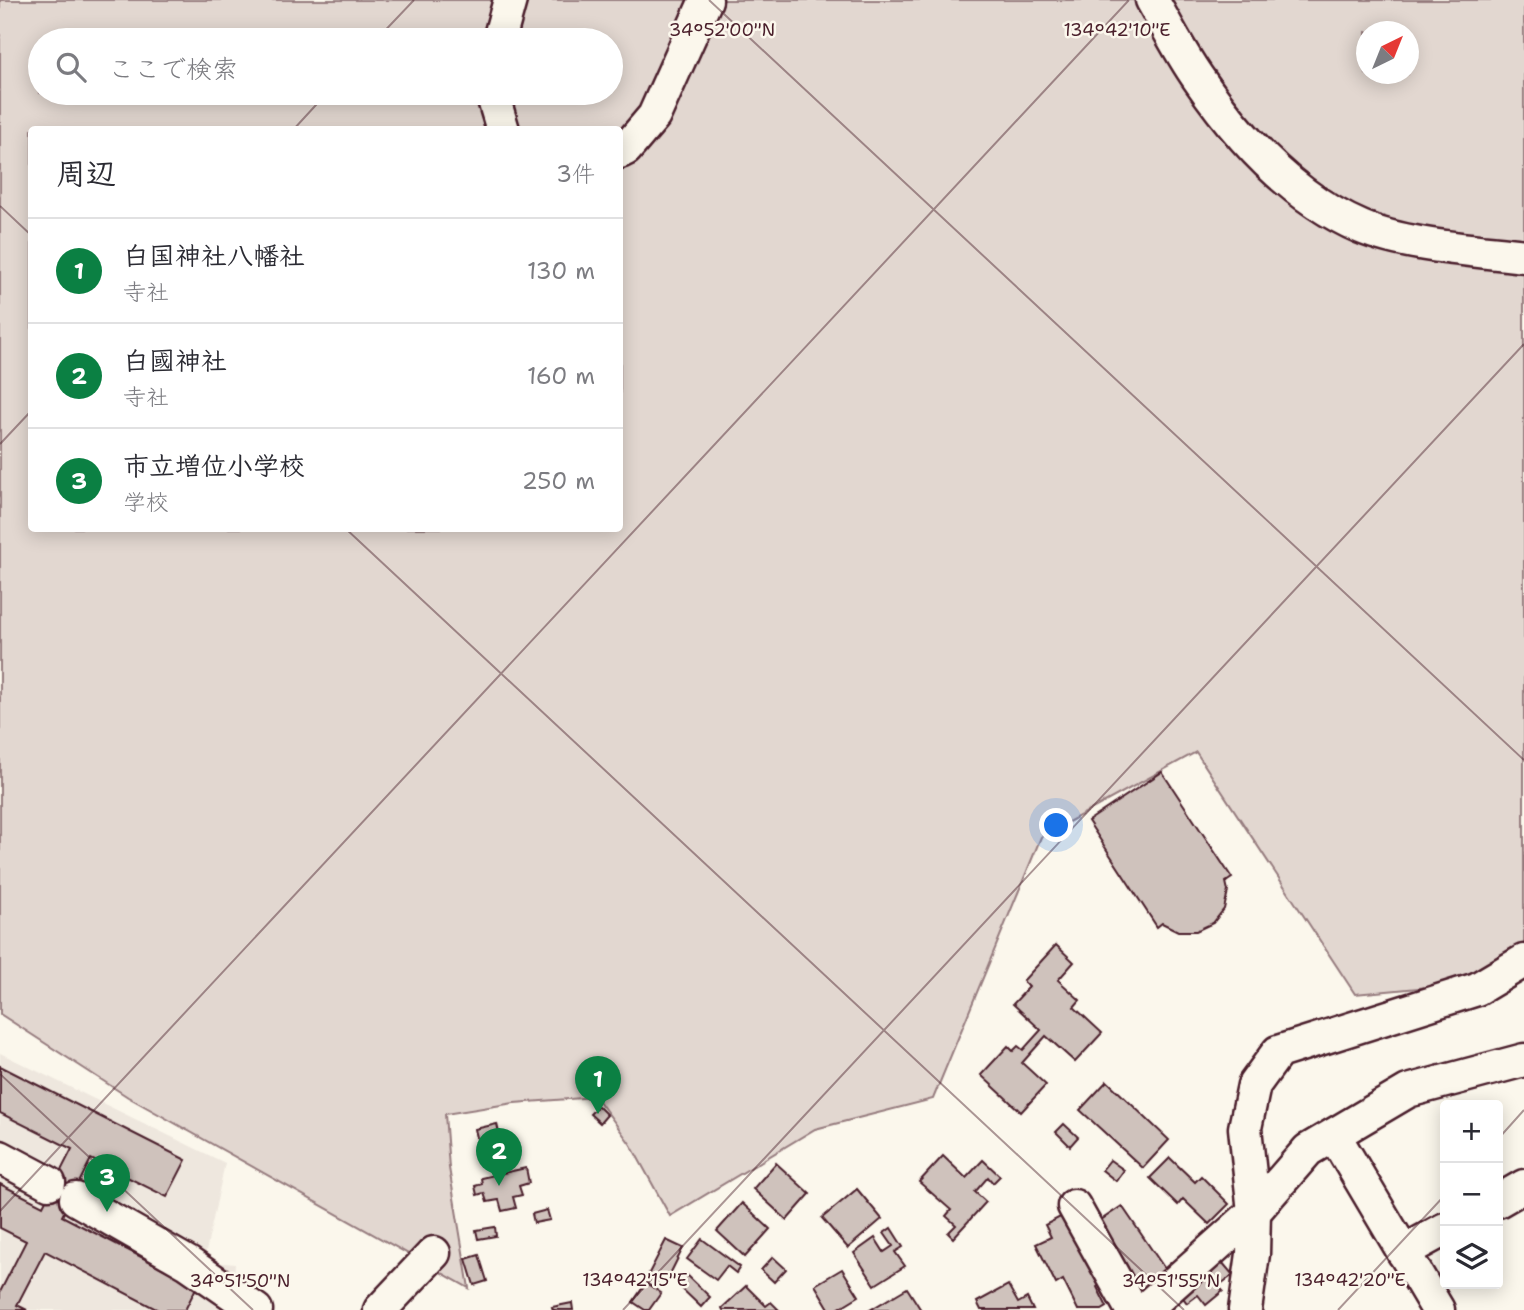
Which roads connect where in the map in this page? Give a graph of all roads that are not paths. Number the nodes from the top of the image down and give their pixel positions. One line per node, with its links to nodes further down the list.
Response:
1 (510, 0): 4 (street)
2 (706, 0): 7 (street)
3 (1152, 0): 8 (street)
4 (502, 28)
5 (496, 105): 6 (street)
6 (502, 126)
7 (623, 150)
8 (1524, 256)
9 (1524, 961): 18 (street)
10 (1524, 1060): 11 (street)
11 (1334, 1135): 18 (street); 20 (street)
12 (0, 1157): 13 (street)
13 (49, 1183)
14 (1524, 1186): 15 (street)
15 (1503, 1197)
16 (76, 1199): 23 (street)
17 (1074, 1206): 22 (street)
18 (1254, 1212): 22 (street); 25 (street)
19 (1440, 1232): 20 (street)
20 (1403, 1251): 26 (street)
21 (434, 1253): 24 (street)
22 (1144, 1309)
23 (256, 1310)
24 (380, 1310)
25 (1245, 1310)
26 (1438, 1310)

